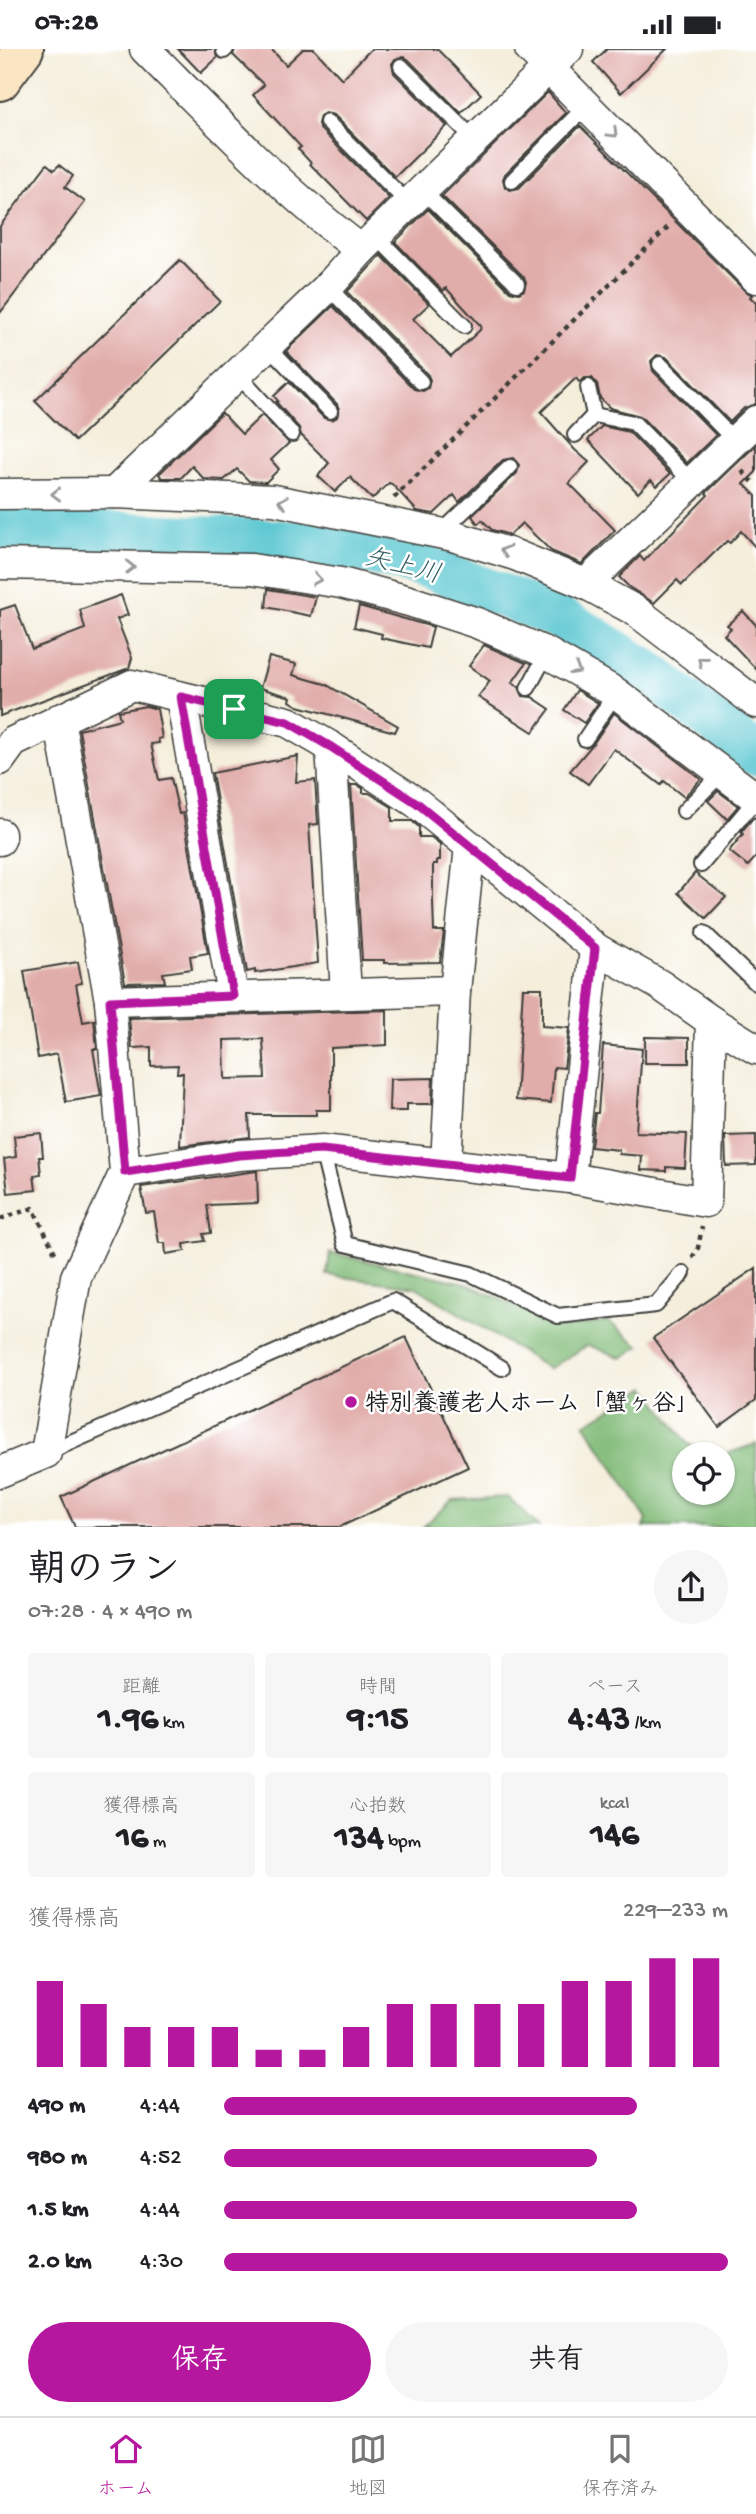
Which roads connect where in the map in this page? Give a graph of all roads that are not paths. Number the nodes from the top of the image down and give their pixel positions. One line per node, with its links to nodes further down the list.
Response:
1 (24, 49): 5 (street)
2 (145, 49): 11 (street)
3 (549, 55): 6 (street); 8 (street)
4 (401, 66): 8 (lane)
5 (0, 81)
6 (586, 106): 9 (lane); 12 (street, one-way to 12)
7 (327, 122): 10 (lane)
8 (475, 140): 10 (street)
9 (512, 180)
10 (416, 198): 11 (street); 13 (lane)
11 (369, 243): 14 (street); 15 (lane)
12 (756, 278)
13 (517, 284)
14 (328, 287): 16 (street); 19 (lane)
15 (464, 326)
16 (267, 345): 18 (street); 21 (lane)
17 (660, 364): 23 (lane)
18 (237, 374): 24 (lane); 28 (street)
19 (421, 382)
20 (588, 387): 22 (lane)
21 (330, 411)
22 (594, 415): 25 (lane); 27 (lane)
23 (746, 431): 27 (street)
24 (292, 434)
25 (575, 436)
26 (510, 467): 30 (lane)
27 (692, 482): 32 (street)
28 (114, 493): 29 (street, one-way to 29); 30 (street, one-way to 28)
29 (0, 494)
30 (449, 535): 32 (street, one-way to 30)
31 (0, 565): 33 (street, one-way to 33)
32 (588, 585): 37 (street, one-way to 32)
33 (547, 653): 34 (lane); 35 (street, one-way to 35)
34 (528, 688)
35 (616, 693): 39 (lane); 42 (street)
36 (181, 697): 38 (street); 40 (street); 54 (street)
37 (756, 703)
38 (59, 719): 41 (street); 55 (street)
39 (585, 739)
40 (331, 747): 47 (street); 53 (street)
41 (0, 760)
42 (722, 773): 43 (street); 44 (lane)
43 (756, 799): 48 (lane)
44 (684, 811)
45 (0, 834): 46 (street)
46 (0, 840)
47 (470, 846): 50 (street); 52 (street)
48 (702, 865)
49 (704, 933): 51 (lane)
50 (595, 948): 56 (street); 61 (street)
51 (756, 983)
52 (455, 991): 53 (street); 59 (street)
53 (346, 993): 54 (street)
54 (233, 996): 55 (street)
55 (110, 1001): 60 (street)
56 (710, 1021): 57 (street); 61 (street)
57 (756, 1049)
58 (322, 1150): 59 (street); 60 (street); 62 (lane)
59 (446, 1164): 61 (street)
60 (125, 1172): 64 (street)
61 (570, 1178)
62 (683, 1273)
63 (502, 1368): 64 (lane)
64 (46, 1453): 65 (street)
65 (0, 1472)

